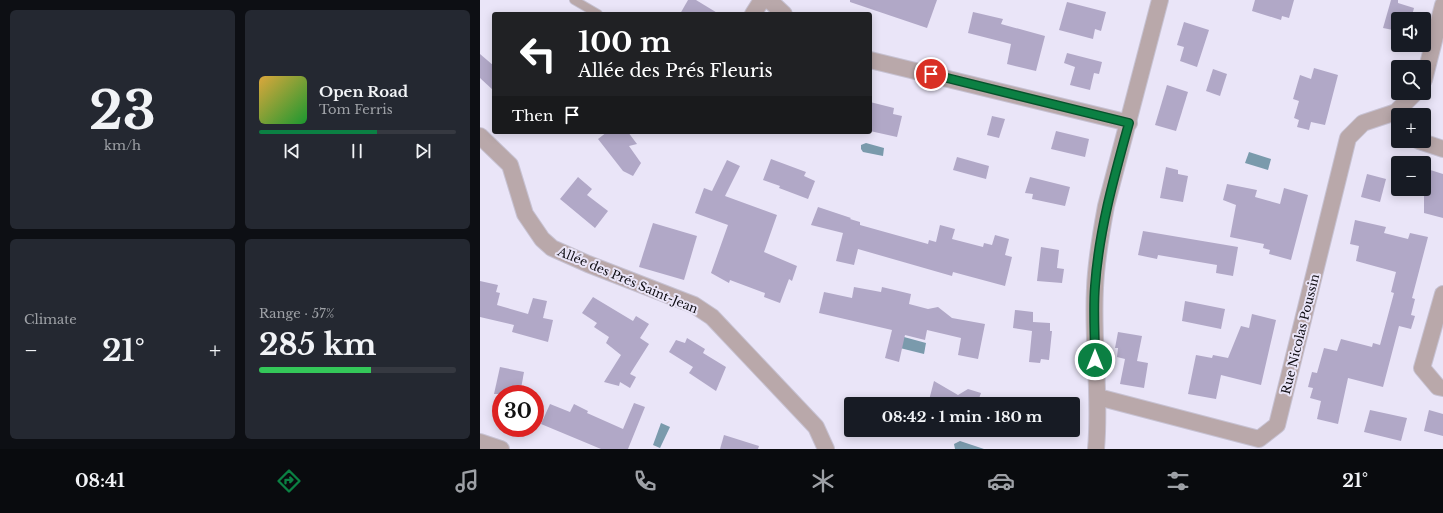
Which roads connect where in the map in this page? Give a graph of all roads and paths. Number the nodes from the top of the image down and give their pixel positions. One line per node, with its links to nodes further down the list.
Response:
1 (574, 0): 6 (lane)
2 (764, 0): 7 (street)
3 (769, 0): 8 (street)
4 (1160, 0): 14 (street)
5 (1443, 5): 10 (street)
6 (595, 12)
7 (755, 12)
8 (782, 12)
9 (872, 60): 14 (street)
10 (1429, 60)
11 (1409, 100): 12 (street, Rue Nicolas Poussin)
12 (1402, 108)
13 (1391, 115): 20 (street, Rue Nicolas Poussin)
14 (1129, 123): 20 (street)
15 (480, 136): 23 (street, Allée des Prés Saint-Jean)
16 (1431, 145): 17 (street)
17 (1443, 149)
18 (1443, 294): 19 (street)
19 (1443, 388)
20 (1098, 397): 24 (street)
21 (480, 442): 22 (street)
22 (501, 449)
23 (826, 449)
24 (1096, 449)

